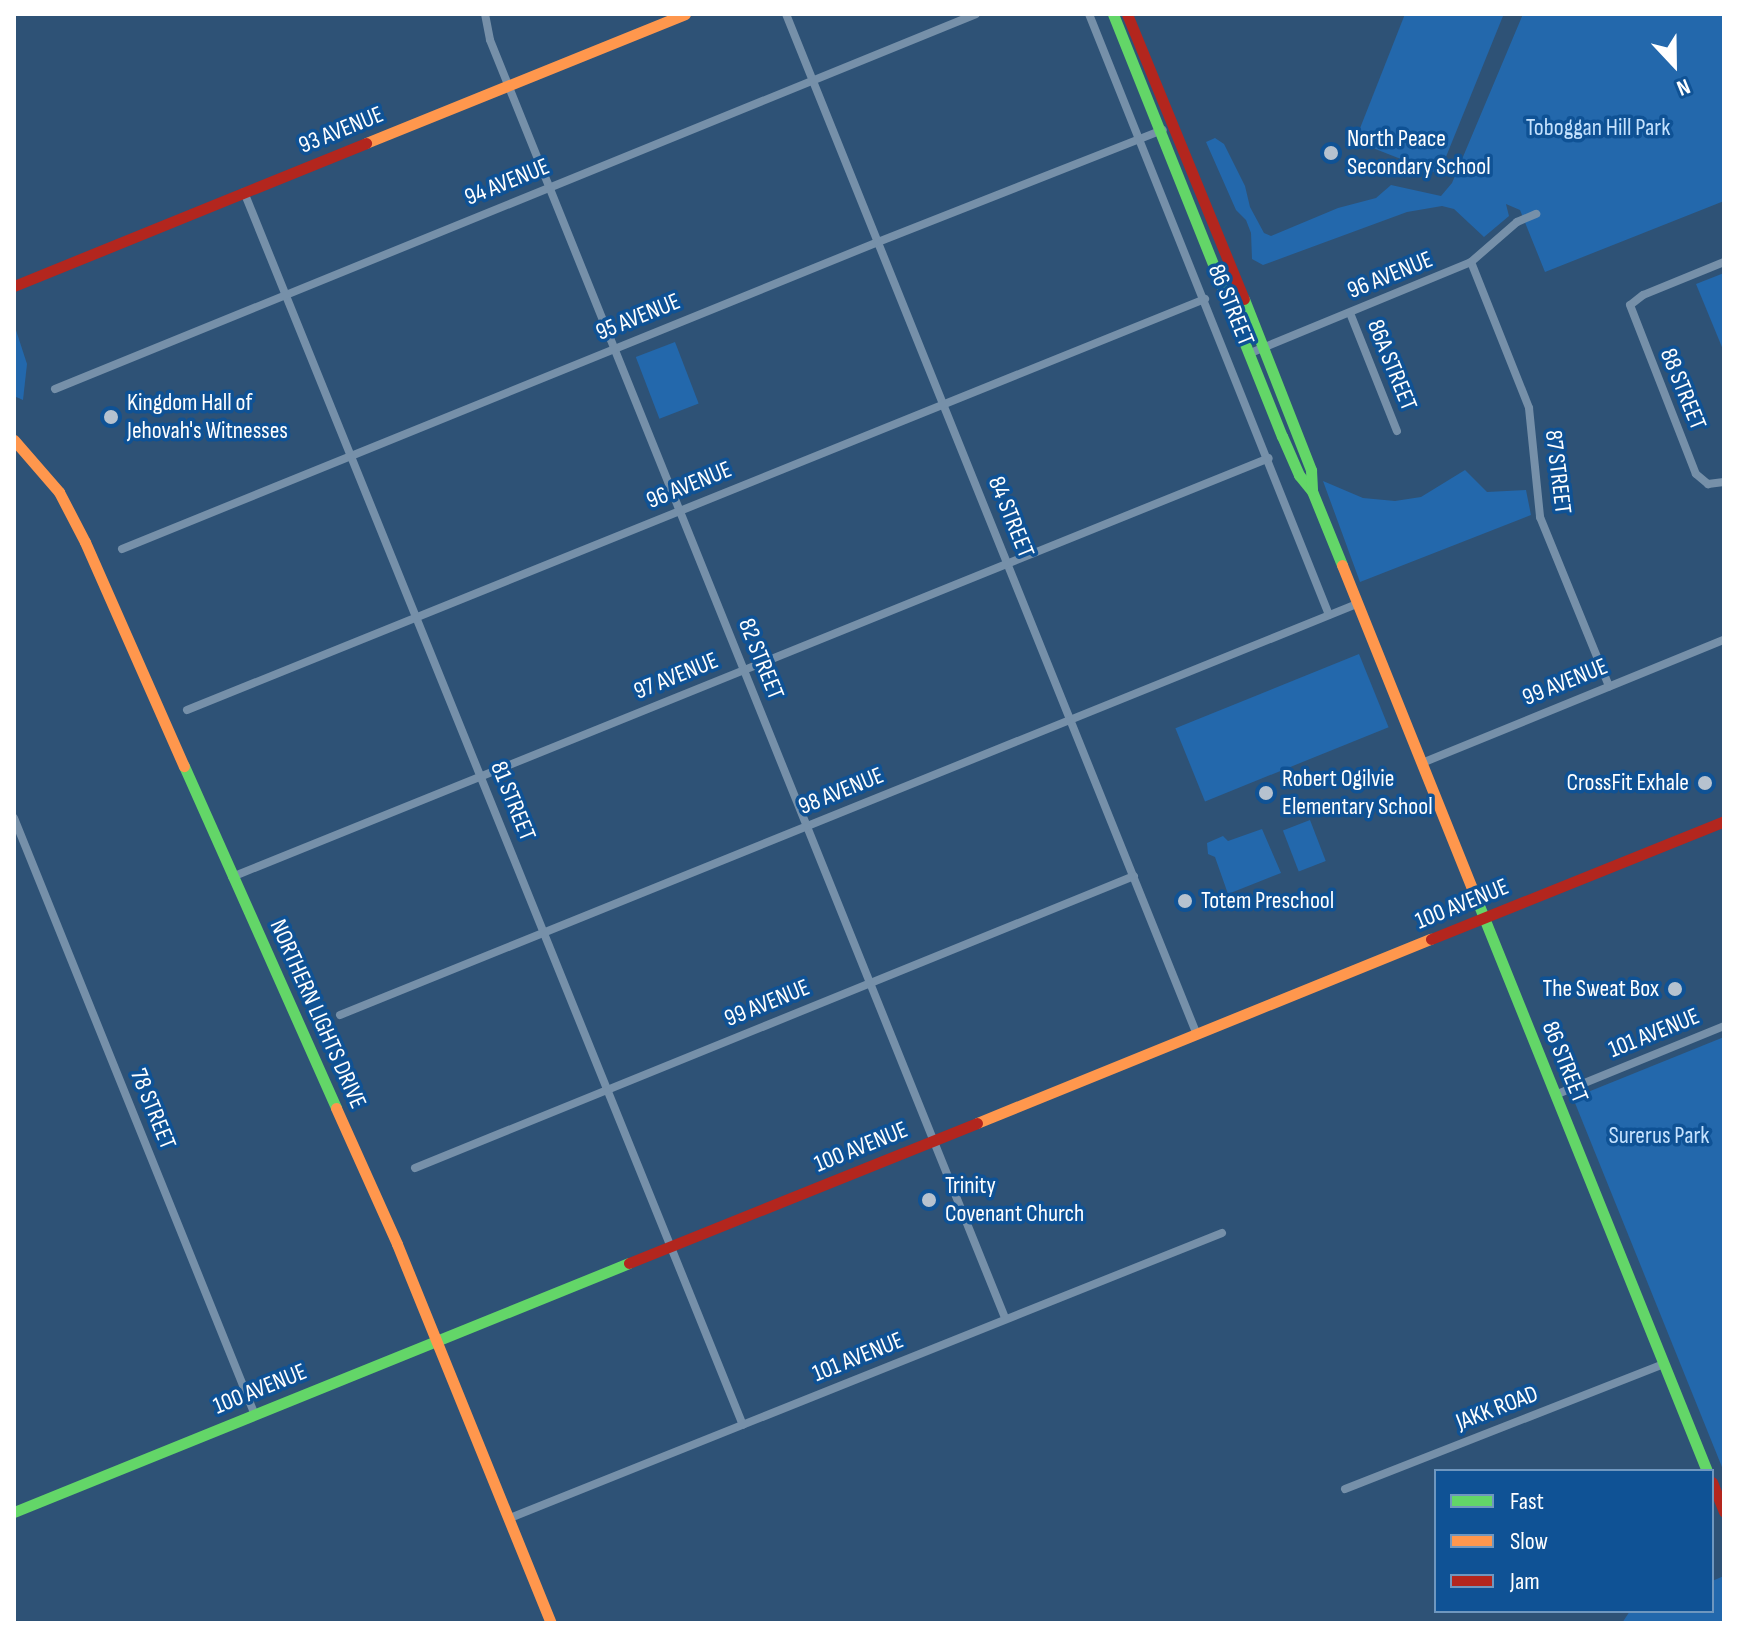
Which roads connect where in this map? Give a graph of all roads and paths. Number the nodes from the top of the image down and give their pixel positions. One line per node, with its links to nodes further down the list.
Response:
1 (485, 14): 9 (street, 82 STREET)
2 (685, 14): 9 (main road, 93 AVENUE)
3 (786, 14): 8 (street, 84 STREET)
4 (976, 14): 8 (street, 94 AVENUE)
5 (1089, 14): 11 (street, 86 STREET)
6 (1113, 14): 10 (main road, 86 STREET)
7 (1127, 14): 10 (main road, 86 STREET)
8 (813, 80): 12 (street, 94 AVENUE); 15 (street, 84 STREET)
9 (508, 86): 12 (street, 82 STREET); 13 (main road, 93 AVENUE)
10 (1167, 130): 11 (street, 95 AVENUE); 22 (main road, 86 STREET); 24 (main road, 86 STREET)
11 (1139, 137): 15 (street, 95 AVENUE); 20 (street, 86 STREET)
12 (548, 187): 19 (street, 94 AVENUE); 23 (street, 82 STREET)
13 (244, 192): 18 (main road, 93 AVENUE); 19 (street, 81 STREET)
14 (1536, 214): 16 (street, 96 AVENUE)
15 (878, 242): 23 (street, 95 AVENUE); 26 (street, 84 STREET)
16 (1471, 262): 21 (street, 96 AVENUE); 41 (street, 87 STREET)
17 (1724, 262): 31 (street, 88 STREET)
18 (14, 286)
19 (286, 294): 25 (street, 94 AVENUE); 29 (street, 81 STREET)
20 (1205, 299): 26 (street, 96 AVENUE); 30 (street, 86 STREET)
21 (1350, 313): 22 (street, 96 AVENUE); 27 (street, 86A STREET)
22 (1265, 347): 24 (street, 96 AVENUE); 32 (main road, 86 STREET)
23 (614, 349): 29 (street, 95 AVENUE); 33 (street, 82 STREET)
24 (1248, 354): 32 (main road, 86 STREET)
25 (55, 389)
26 (943, 404): 33 (street, 96 AVENUE); 35 (street, 84 STREET)
27 (1397, 431)
28 (14, 440): 50 (main road, NORTHERN LIGHTS DRIVE)
29 (351, 455): 34 (street, 95 AVENUE); 38 (street, 81 STREET)
30 (1269, 458): 35 (street, 97 AVENUE); 37 (street, 86 STREET)
31 (1724, 482)
32 (1312, 491): 36 (main road, 86 STREET)
33 (679, 510): 38 (street, 96 AVENUE); 40 (street, 82 STREET)
34 (122, 549)
35 (1008, 563): 40 (street, 97 AVENUE); 43 (street, 84 STREET)
36 (1357, 604): 37 (street, 98 AVENUE); 44 (main road, 86 STREET)
37 (1329, 615): 43 (street, 98 AVENUE)
38 (416, 617): 42 (street, 96 AVENUE); 45 (street, 81 STREET)
39 (1724, 640): 41 (street, 99 AVENUE)
40 (744, 670): 45 (street, 97 AVENUE); 48 (street, 82 STREET)
41 (1609, 686): 44 (street, 99 AVENUE)
42 (187, 710)
43 (1071, 720): 48 (street, 98 AVENUE); 49 (street, 84 STREET)
44 (1422, 763): 51 (main road, 86 STREET)
45 (481, 775): 50 (street, 97 AVENUE); 52 (street, 81 STREET)
46 (14, 818): 66 (street, 78 STREET)
47 (1724, 821): 51 (main road, 100 AVENUE)
48 (807, 827): 52 (street, 98 AVENUE); 53 (street, 82 STREET)
49 (1134, 876): 53 (street, 99 AVENUE); 56 (street, 84 STREET)
50 (232, 877): 64 (main road, NORTHERN LIGHTS DRIVE)
51 (1483, 919): 56 (main road, 100 AVENUE); 58 (main road, 86 STREET)
52 (545, 933): 54 (street, 98 AVENUE); 57 (street, 81 STREET)
53 (871, 983): 57 (street, 99 AVENUE); 59 (street, 82 STREET)
54 (340, 1015)
55 (1724, 1026): 58 (street, 101 AVENUE)
56 (1197, 1035): 59 (main road, 100 AVENUE)
57 (607, 1089): 60 (street, 99 AVENUE); 62 (street, 81 STREET)
58 (1555, 1095): 65 (main road, 86 STREET)
59 (934, 1141): 62 (main road, 100 AVENUE); 63 (street, 82 STREET)
60 (415, 1168)
61 (1222, 1233): 63 (street, 101 AVENUE)
62 (671, 1248): 64 (main road, 100 AVENUE); 67 (street, 81 STREET)
63 (1005, 1318): 67 (street, 101 AVENUE)
64 (438, 1342): 66 (main road, 100 AVENUE); 73 (main road, NORTHERN LIGHTS DRIVE)
65 (1664, 1364): 68 (main road, 86 STREET); 70 (street, JAKK ROAD)
66 (255, 1415): 71 (main road, 100 AVENUE)
67 (743, 1425): 73 (street, 101 AVENUE)
68 (1706, 1469)
69 (1714, 1487): 72 (main road)
70 (1345, 1489)
71 (14, 1512)
72 (1724, 1512)
73 (510, 1518): 74 (main road, NORTHERN LIGHTS DRIVE)
74 (551, 1623)

